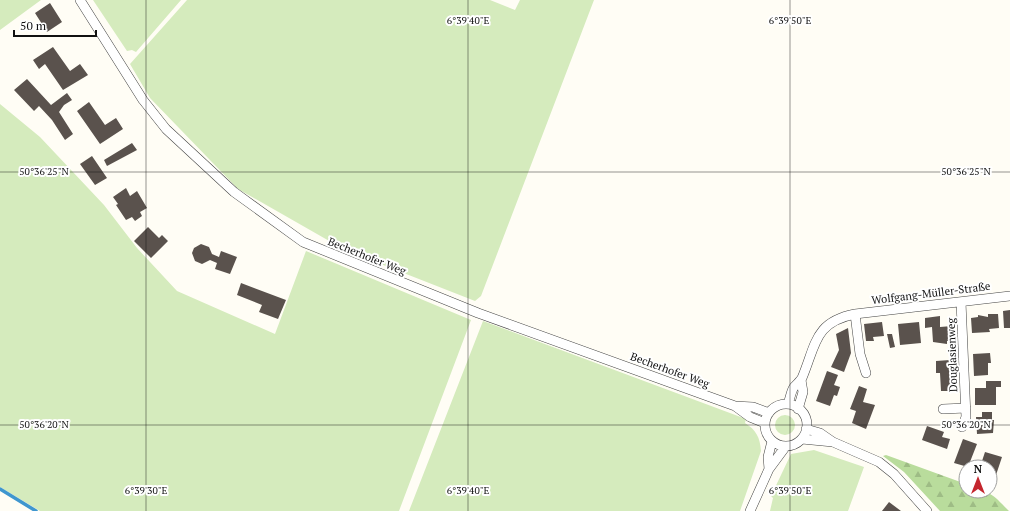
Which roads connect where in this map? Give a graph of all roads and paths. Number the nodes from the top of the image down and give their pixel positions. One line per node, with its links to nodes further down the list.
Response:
1 (80, 0): 8 (street, Becherhofer Weg)
2 (1010, 296): 3 (street, Wolfgang-Müller-Straße)
3 (961, 302): 4 (street, Wolfgang-Müller-Straße); 10 (street, Douglasienweg)
4 (856, 314): 5 (street); 6 (street, Wolfgang-Müller-Straße)
5 (866, 373)
6 (801, 380): 7 (street, Wolfgang-Müller-Straße); 9 (street, Wolfgang-Müller-Straße)
7 (788, 404): 9 (street); 12 (street)
8 (735, 406): 12 (street, Becherhofer Weg); 13 (street, Becherhofer Weg)
9 (798, 408): 15 (street)
10 (966, 408): 11 (street, Douglasienweg); 14 (street, Douglasienweg)
11 (943, 409)
12 (768, 413): 13 (street)
13 (765, 423): 17 (street)
14 (962, 427)
15 (806, 429): 16 (street); 18 (street)
16 (802, 439): 18 (street); 19 (street)
17 (772, 441): 19 (street); 20 (street)
18 (833, 442): 22 (street)
19 (786, 446): 20 (street)
20 (769, 469): 21 (street)
21 (750, 511)
22 (927, 511)

